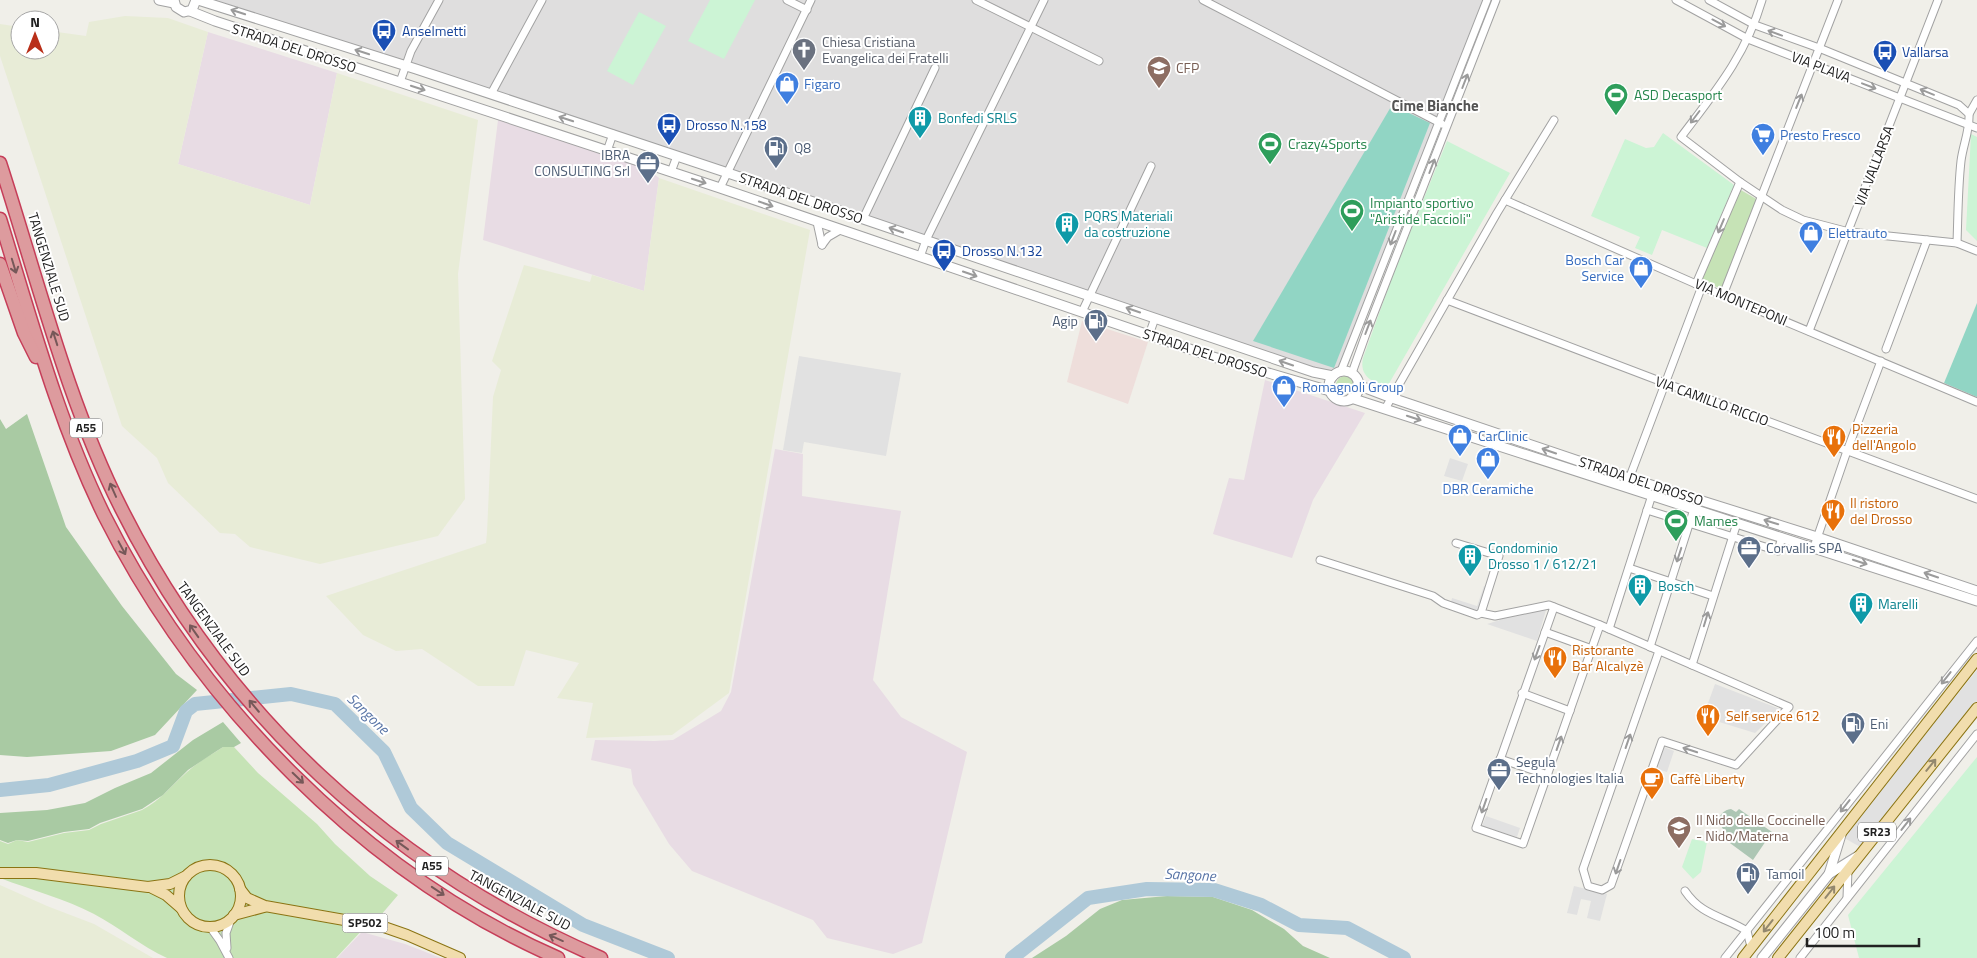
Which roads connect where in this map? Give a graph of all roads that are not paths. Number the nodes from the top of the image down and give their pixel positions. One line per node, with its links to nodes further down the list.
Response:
1 (159, 0): 17 (street)
2 (197, 0): 19 (street); 26 (street, STRADA DEL DROSSO, one-way to 2)
3 (439, 0): 26 (street)
4 (542, 0): 30 (street)
5 (787, 0): 18 (street)
6 (811, 0): 18 (street)
7 (976, 0): 21 (street)
8 (1044, 0): 21 (street)
9 (1203, 0): 35 (street)
10 (1487, 0): 35 (street)
11 (1496, 0): 37 (street, one-way to 11)
12 (1676, 0): 22 (street, VIA PLAVA, one-way to 22)
13 (1709, 0): 20 (street, VIA PLAVA)
14 (1762, 0): 20 (street)
15 (1838, 0): 23 (street)
16 (1938, 0): 29 (street, VIA VALLARSA)
17 (174, 2): 19 (street, STRADA DEL DROSSO)
18 (807, 10): 45 (street)
19 (190, 11): 28 (street, STRADA DEL DROSSO)
20 (1755, 25): 22 (street); 23 (street, VIA PLAVA, one-way to 20)
21 (1031, 28): 24 (street); 55 (street)
22 (1748, 38): 25 (street, VIA PLAVA); 46 (street, one-way to 46)
23 (1818, 48): 25 (street); 29 (street, VIA PLAVA)
24 (1100, 61)
25 (1813, 64): 31 (street, VIA PLAVA, one-way to 31); 48 (street, one-way to 25)
26 (406, 66): 28 (street); 30 (street, STRADA DEL DROSSO)
27 (935, 68): 50 (street)
28 (400, 82): 40 (street, STRADA DEL DROSSO, one-way to 40)
29 (1906, 84): 31 (street, VIA VALLARSA); 33 (street, VIA PLAVA, one-way to 29)
30 (491, 94): 39 (street, STRADA DEL DROSSO, one-way to 30)
31 (1900, 98): 36 (street, VIA PLAVA); 54 (street, VIA VALLARSA)
32 (1977, 100): 33 (street)
33 (1969, 114): 36 (street)
34 (1554, 120): 49 (street)
35 (1438, 122): 37 (street); 72 (street, one-way to 72)
36 (1969, 125): 38 (street, VIA PLAVA); 57 (street)
37 (1447, 126): 71 (street, one-way to 37)
38 (1977, 128)
39 (613, 134): 40 (street); 41 (street, STRADA DEL DROSSO)
40 (607, 151): 44 (street, STRADA DEL DROSSO)
41 (677, 156): 44 (street); 45 (street, STRADA DEL DROSSO)
42 (0, 164): 140 (highway, TANGENZIALE SUD / A55, one-way to 42)
43 (1151, 166): 62 (street)
44 (671, 172): 47 (street, STRADA DEL DROSSO, one-way to 47)
45 (728, 173): 47 (street); 50 (street, STRADA DEL DROSSO)
46 (1740, 182): 48 (street); 61 (street, one-way to 61)
47 (720, 188): 52 (street, STRADA DEL DROSSO, one-way to 52)
48 (1762, 196): 54 (street); 63 (street)
49 (1505, 200): 61 (street, VIA MONTEPONI); 64 (street)
50 (863, 218): 55 (street, STRADA DEL DROSSO, one-way to 50)
51 (0, 220): 80 (highway, A55, one-way to 80)
52 (817, 222): 53 (street, STRADA DEL DROSSO); 53 (street, STRADA DEL DROSSO)
53 (840, 230): 59 (street, STRADA DEL DROSSO)
54 (1849, 232): 56 (street); 67 (street, VIA VALLARSA)
55 (926, 240): 59 (street); 62 (street, STRADA DEL DROSSO)
56 (1927, 240): 57 (street); 69 (street)
57 (1956, 243): 58 (street)
58 (1977, 251)
59 (920, 257): 65 (street, STRADA DEL DROSSO, one-way to 65)
60 (0, 264): 80 (highway)
61 (1700, 285): 63 (street, VIA MONTEPONI); 74 (street)
62 (1088, 295): 65 (street); 66 (street, STRADA DEL DROSSO, one-way to 62)
63 (1723, 295): 67 (street, VIA MONTEPONI)
64 (1447, 300): 74 (street, VIA CAMILLO RICCIO); 77 (street)
65 (1082, 312): 68 (street, STRADA DEL DROSSO)
66 (1156, 318): 68 (street); 72 (street, STRADA DEL DROSSO, one-way to 66)
67 (1809, 331): 70 (street, VIA MONTEPONI)
68 (1150, 335): 75 (street, STRADA DEL DROSSO)
69 (1886, 349)
70 (1882, 361): 78 (street, VIA MONTEPONI); 81 (street)
71 (1352, 373): 72 (street); 73 (street)
72 (1337, 374): 75 (street)
73 (1358, 383): 76 (street); 77 (street, STRADA DEL DROSSO)
74 (1665, 384): 81 (street, VIA CAMILLO RICCIO); 82 (street)
75 (1330, 391): 76 (street)
76 (1351, 398): 79 (street, STRADA DEL DROSSO)
77 (1392, 398): 79 (street); 82 (street, STRADA DEL DROSSO, one-way to 77)
78 (1977, 402)
79 (1385, 409): 82 (street, STRADA DEL DROSSO, one-way to 82)
80 (63, 418): 139 (highway, A55, one-way to 139)
81 (1847, 451): 84 (street, VIA CAMILLO RICCIO); 91 (street)
82 (1627, 482): 83 (street, STRADA DEL DROSSO); 91 (street, STRADA DEL DROSSO, one-way to 82)
83 (1652, 495): 85 (street, STRADA DEL DROSSO); 86 (street, STRADA DEL DROSSO)
84 (1977, 499)
85 (1694, 509): 87 (street, STRADA DEL DROSSO); 88 (street, STRADA DEL DROSSO)
86 (1647, 510): 88 (street, STRADA DEL DROSSO); 95 (street, STRADA DEL DROSSO)
87 (1737, 523): 89 (street); 90 (street, STRADA DEL DROSSO)
88 (1689, 524): 89 (street, STRADA DEL DROSSO); 96 (street, STRADA DEL DROSSO, one-way to 96)
89 (1733, 537): 90 (street, STRADA DEL DROSSO); 98 (street)
90 (1782, 537): 93 (street, STRADA DEL DROSSO)
91 (1818, 537): 93 (street); 97 (street, STRADA DEL DROSSO, one-way to 91)
92 (1456, 543): 101 (street)
93 (1814, 547): 99 (street, STRADA DEL DROSSO, one-way to 99)
94 (1320, 560): 101 (street)
95 (1628, 568): 96 (street); 103 (street, STRADA DEL DROSSO)
96 (1670, 583): 98 (street); 106 (street, STRADA DEL DROSSO)
97 (1977, 591)
98 (1713, 596): 110 (street, one-way to 98)
99 (1977, 601)
100 (1554, 607): 101 (street); 102 (street); 104 (street)
101 (1481, 613)
102 (1600, 625): 103 (street); 107 (street)
103 (1609, 629): 106 (street)
104 (1545, 632): 107 (street); 111 (street, one-way to 111)
105 (1977, 641): 114 (street, one-way to 114)
106 (1650, 647): 108 (street)
107 (1592, 649): 113 (street)
108 (1659, 651): 110 (street); 110 (street, one-way to 108)
109 (1977, 659): 115 (main road, SR23)
110 (1692, 666)
111 (1522, 693): 113 (street); 117 (street)
112 (1977, 708): 120 (main road, SR23, one-way to 112)
113 (1570, 711): 118 (street, one-way to 113)
114 (1906, 729): 115 (street); 125 (street, one-way to 125)
115 (1922, 730): 119 (main road, SR23)
116 (1977, 734): 129 (street, one-way to 116)
117 (1500, 758): 118 (street); 118 (street, one-way to 118)
118 (1548, 775)
119 (1841, 832): 124 (street); 130 (main road, SR23)
120 (1858, 855): 121 (main road, SR23); 124 (street)
121 (1848, 868): 129 (street); 144 (main road, SR23, one-way to 121)
122 (0, 873): 126 (main road, SP502)
123 (188, 874): 126 (main road, SP502); 127 (main road, SP502); 132 (main road)
124 (1829, 874): 143 (street)
125 (1785, 882): 130 (street); 135 (street)
126 (148, 887): 132 (main road, SP502)
127 (240, 889): 131 (main road, SP502); 133 (main road)
128 (1685, 891): 135 (street)
129 (1847, 898): 145 (street)
130 (1789, 900): 136 (main road, SR23, one-way to 136)
131 (265, 906): 133 (main road, SP502); 138 (main road, SP502)
132 (181, 908): 134 (main road, SP502)
133 (232, 917): 134 (main road, SP502); 137 (street)
134 (210, 927): 137 (street)
135 (1747, 931): 136 (street); 141 (street)
136 (1752, 948): 142 (main road, SR23)
137 (228, 956)
138 (460, 958)
139 (558, 958)
140 (601, 958)
141 (1725, 958)
142 (1743, 958)
143 (1762, 958)
144 (1778, 958)
145 (1800, 958)

